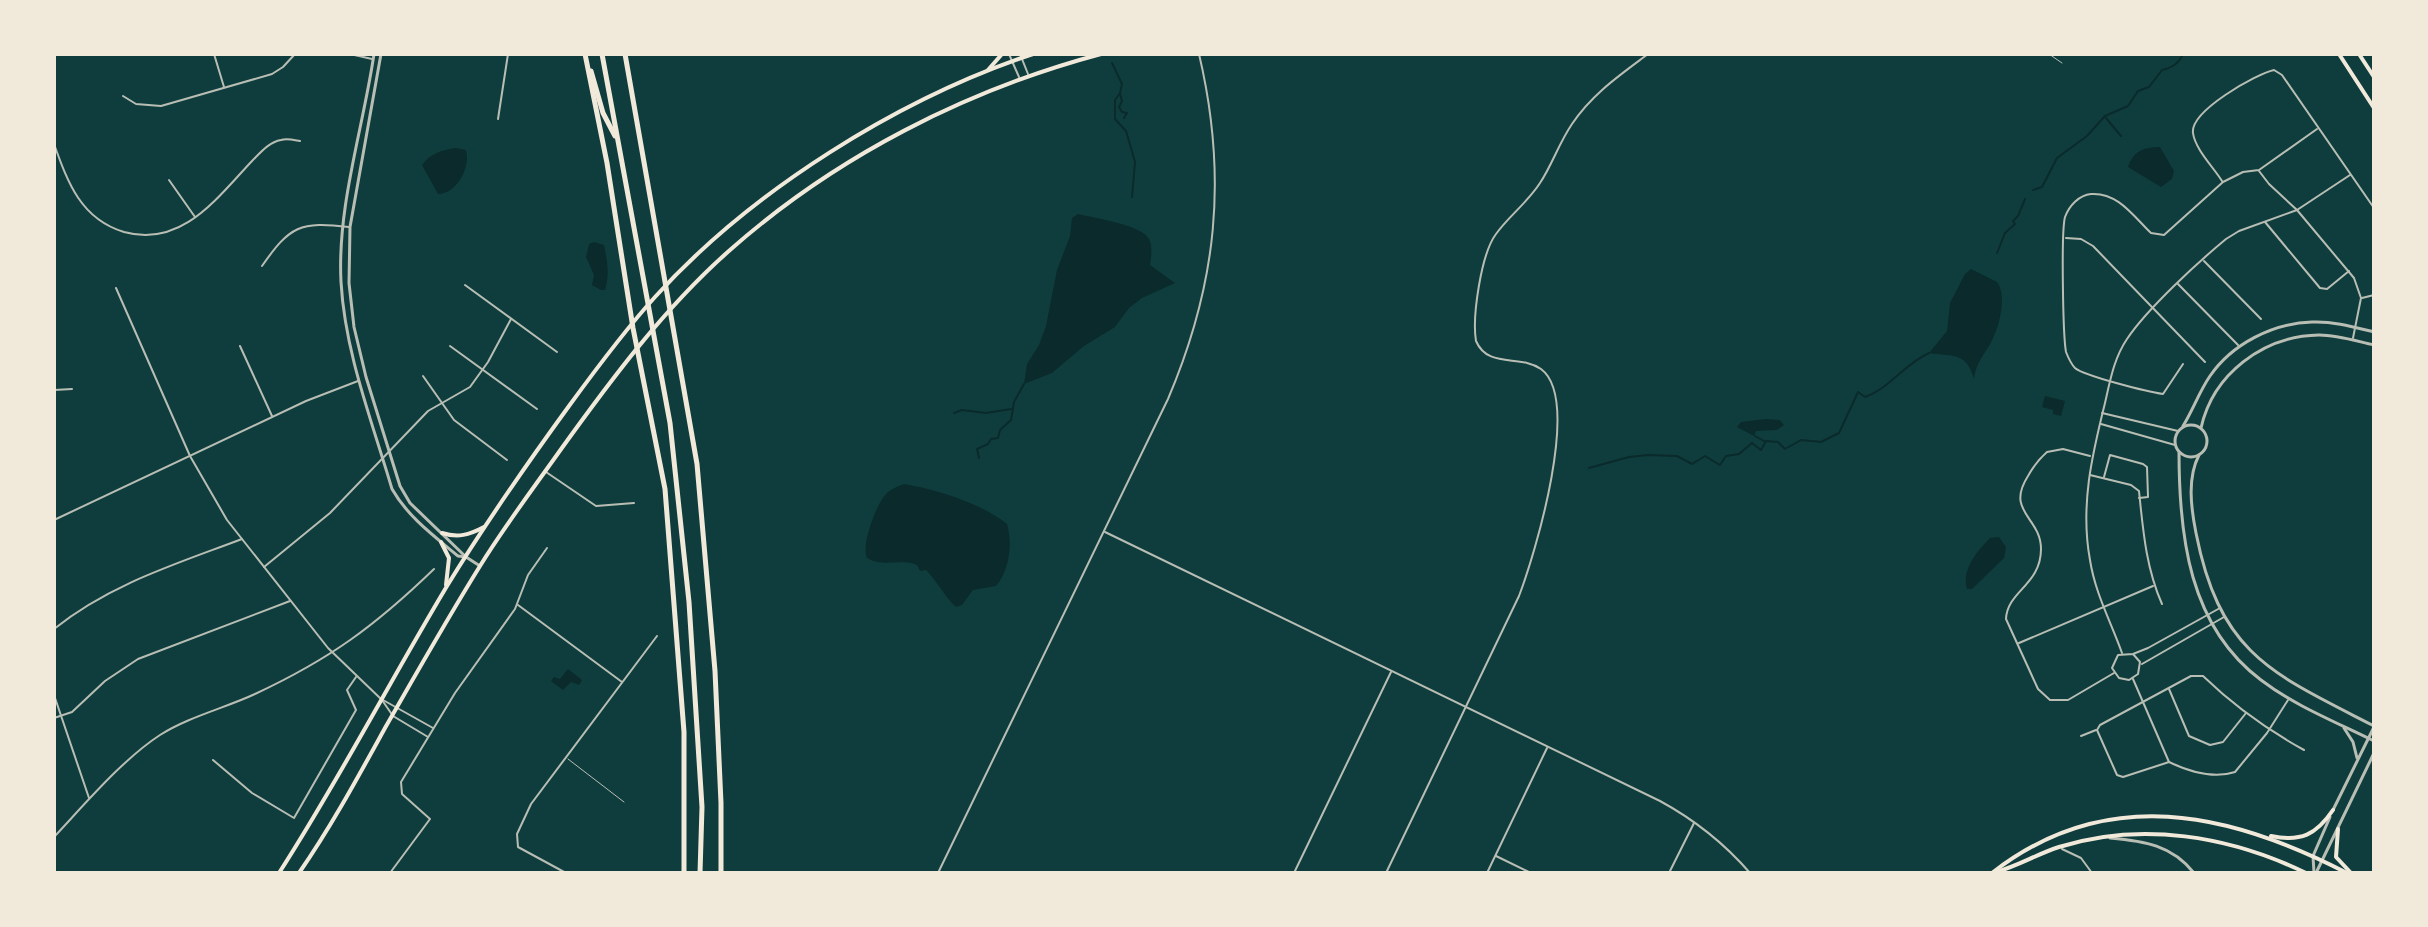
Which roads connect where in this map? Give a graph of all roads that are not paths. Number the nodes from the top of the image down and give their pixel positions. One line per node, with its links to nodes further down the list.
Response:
1 (214, 54): 26 (street)
2 (295, 54): 26 (street)
3 (350, 54): 19 (street)
4 (381, 54): 43 (street)
5 (508, 54): 29 (street)
6 (586, 54): 32 (highway); 171 (highway)
7 (602, 54): 32 (highway)
8 (625, 54): 173 (highway)
9 (1002, 54): 22 (main road)
10 (1009, 54): 20 (street)
11 (1033, 54): 18 (main road)
12 (1101, 54): 23 (main road)
13 (1199, 54): 95 (street)
14 (1648, 54): 131 (street)
15 (2049, 54): 21 (lane)
16 (2339, 54): 28 (main road)
17 (2359, 54): 24 (main road)
18 (1021, 56): 20 (main road); 23 (street)
19 (374, 57): 42 (street)
20 (1012, 61): 22 (main road); 25 (street)
21 (2062, 63)
22 (984, 74): 94 (main road)
23 (1029, 76): 25 (main road)
24 (2374, 77)
25 (1020, 79): 88 (main road)
26 (225, 89): 27 (street)
27 (123, 96)
28 (2374, 108)
29 (498, 119)
30 (2317, 129): 34 (street); 35 (street); 37 (street)
31 (300, 141): 40 (street)
32 (617, 141): 172 (highway)
33 (54, 144): 40 (street)
34 (2259, 170): 37 (street); 39 (street)
35 (2350, 175): 38 (street); 39 (street)
36 (169, 180): 40 (street)
37 (2223, 182): 44 (street)
38 (2374, 208)
39 (2297, 210): 41 (street); 47 (street)
40 (196, 218)
41 (2264, 221): 45 (street); 47 (street)
42 (343, 226): 43 (street); 46 (street); 69 (street)
43 (350, 227): 81 (street)
44 (2064, 238): 53 (street); 68 (street)
45 (2203, 260): 48 (street); 55 (street)
46 (262, 266)
47 (2349, 271): 52 (street)
48 (2178, 284): 53 (street); 62 (street)
49 (465, 285): 54 (street)
50 (116, 288): 84 (street)
51 (2374, 295): 52 (street)
52 (2361, 298): 56 (street)
53 (2152, 310): 64 (street); 68 (street)
54 (511, 319): 63 (street); 66 (street)
55 (2261, 319)
56 (2356, 328): 57 (street); 58 (street); 62 (street)
57 (2374, 332)
58 (2353, 340): 59 (street); 78 (street)
59 (2374, 345)
60 (240, 346): 75 (street)
61 (450, 346): 66 (street)
62 (2239, 346): 77 (street)
63 (557, 352)
64 (2205, 362)
65 (2183, 364): 68 (street)
66 (483, 370): 72 (street); 73 (street)
67 (423, 376): 72 (street)
68 (2111, 380): 74 (street)
69 (359, 381): 75 (street); 85 (street)
70 (72, 389): 71 (street)
71 (54, 390)
72 (443, 403): 81 (street); 87 (street)
73 (537, 409)
74 (2102, 413): 76 (street); 79 (street)
75 (272, 417): 84 (street)
76 (2100, 424): 80 (street); 86 (street)
77 (2183, 426): 78 (street); 79 (street)
78 (2201, 428): 83 (street)
79 (2178, 431): 80 (street)
80 (2175, 445): 82 (street)
81 (388, 450): 85 (street); 96 (street)
82 (2179, 452): 83 (street); 111 (street)
83 (2199, 455): 110 (street)
84 (190, 456): 93 (street); 97 (street)
85 (382, 456): 98 (street); 102 (street)
86 (2091, 457): 89 (street); 116 (street)
87 (507, 460)
88 (545, 471): 92 (street); 101 (main road)
89 (2088, 474): 90 (street); 109 (street)
90 (2103, 478): 91 (street); 91 (street)
91 (2139, 498): 104 (street)
92 (634, 503)
93 (54, 520)
94 (486, 526): 96 (main road); 100 (main road)
95 (1104, 531): 121 (street); 174 (street)
96 (442, 533): 100 (street)
97 (242, 539): 102 (street); 114 (street)
98 (441, 542): 100 (street); 105 (main road)
99 (547, 548): 108 (street)
100 (466, 557): 101 (street); 105 (main road)
101 (480, 566): 132 (main road)
102 (264, 568): 106 (street)
103 (434, 569): 117 (street)
104 (2154, 586): 107 (street); 109 (street)
105 (446, 589): 129 (main road)
106 (291, 601): 117 (street); 134 (street)
107 (2162, 604)
108 (517, 605): 125 (street); 139 (street)
109 (2103, 606): 116 (street); 118 (street)
110 (2220, 608): 111 (street); 112 (street)
111 (2208, 615): 113 (street); 119 (street)
112 (2224, 617): 113 (street); 138 (street)
113 (2212, 624): 120 (street); 128 (street)
114 (54, 629)
115 (657, 636): 125 (street)
116 (2018, 644): 122 (street)
117 (333, 653): 123 (street); 155 (street)
118 (2122, 653): 119 (street); 122 (street)
119 (2133, 654): 120 (street)
120 (2141, 665): 124 (street)
121 (1392, 671): 131 (street); 175 (street)
122 (2114, 673): 124 (street)
123 (357, 676): 129 (street); 150 (street)
124 (2133, 679): 130 (street)
125 (622, 682): 149 (street)
126 (2169, 688): 130 (street); 133 (street); 133 (street)
127 (54, 695): 134 (street)
128 (2289, 699): 137 (street); 141 (street)
129 (382, 700): 132 (street); 135 (street); 167 (main road)
130 (2143, 703): 140 (street); 153 (street)
131 (1466, 707): 146 (street); 176 (street)
132 (398, 708): 135 (main road); 139 (street)
133 (2246, 713): 141 (street)
134 (61, 716): 136 (street); 155 (street)
135 (393, 716): 143 (street); 168 (main road)
136 (54, 718)
137 (2342, 725): 144 (street); 151 (street)
138 (2374, 727): 144 (street)
139 (433, 728): 143 (street)
140 (2097, 730): 142 (street); 153 (street)
141 (2269, 731): 147 (street); 153 (street)
142 (2081, 736)
143 (428, 737): 169 (street)
144 (2368, 738): 145 (street); 151 (street)
145 (2374, 741)
146 (1548, 747): 158 (street); 164 (street)
147 (2304, 750)
148 (2374, 753): 154 (street)
149 (566, 757): 156 (lane); 170 (street)
150 (213, 760)
151 (2357, 760): 157 (street)
152 (2374, 761): 154 (street)
153 (2169, 762)
154 (2368, 768): 159 (street)
155 (89, 799): 161 (street)
156 (624, 802)
157 (2333, 810): 160 (main road); 165 (street)
158 (1695, 821): 179 (street); 180 (street)
159 (2338, 829): 166 (street); 186 (main road)
160 (2258, 833): 165 (main road); 181 (main road)
161 (54, 837)
162 (2102, 837): 163 (main road); 183 (street); 184 (main road)
163 (2057, 847): 181 (main road); 182 (street)
164 (1495, 856): 177 (street); 178 (street)
165 (2313, 856): 166 (main road); 185 (street)
166 (2323, 860): 185 (street); 186 (main road)
167 (279, 873)
168 (299, 873)
169 (390, 873)
170 (566, 873)
171 (684, 873)
172 (700, 873)
173 (721, 873)
174 (938, 873)
175 (1294, 873)
176 (1386, 873)
177 (1487, 873)
178 (1531, 873)
179 (1669, 873)
180 (1750, 873)
181 (1993, 873)
182 (2092, 873)
183 (2194, 873)
184 (2306, 873)
185 (2315, 873)
186 (2349, 873)

